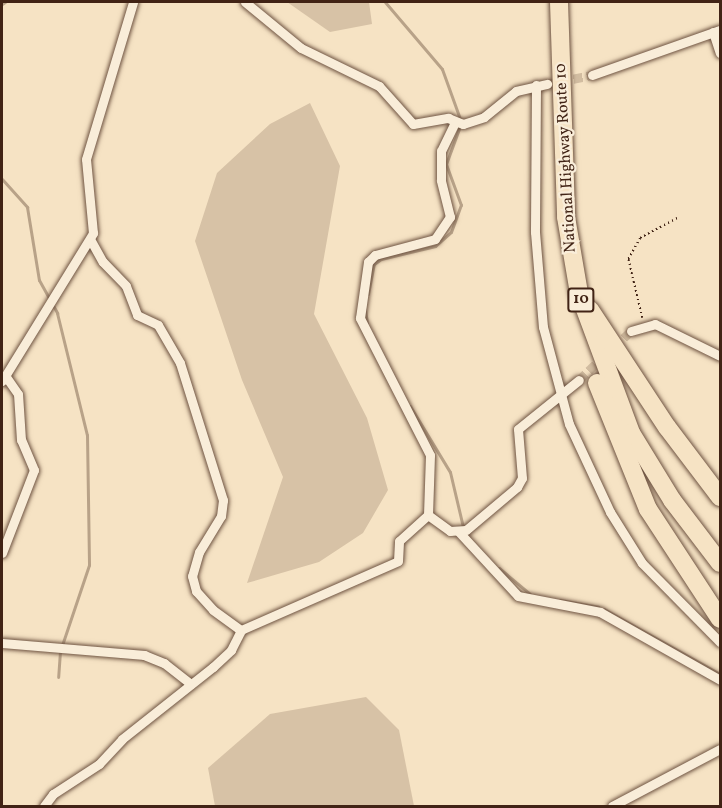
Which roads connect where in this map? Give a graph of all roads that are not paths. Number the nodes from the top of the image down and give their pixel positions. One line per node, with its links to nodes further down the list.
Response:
1 (133, 2): 10 (street)
2 (245, 2): 9 (street)
3 (559, 2): 11 (highway, National Highway Route 10 / 10)
4 (717, 31): 5 (street); 6 (street)
5 (720, 53)
6 (592, 75)
7 (547, 84): 8 (street)
8 (536, 85): 9 (street); 17 (street)
9 (454, 124): 19 (street)
10 (90, 239): 15 (street); 24 (street)
11 (579, 293): 12 (highway, National Highway Route 10 / 10); 18 (highway)
12 (588, 322): 22 (highway, National Highway Route 10 / 10); 23 (highway)
13 (631, 331): 14 (street)
14 (720, 356)
15 (4, 379): 21 (street)
16 (579, 380): 17 (street)
17 (562, 394): 20 (street); 25 (street)
18 (720, 497)
19 (428, 515): 20 (street); 24 (street)
20 (458, 531): 27 (street)
21 (2, 553)
22 (720, 563)
23 (720, 619)
24 (241, 630): 28 (street)
25 (720, 642)
26 (2, 643): 28 (street)
27 (720, 680)
28 (191, 684): 30 (street)
29 (720, 749): 31 (street)
30 (44, 807)
31 (612, 807)

